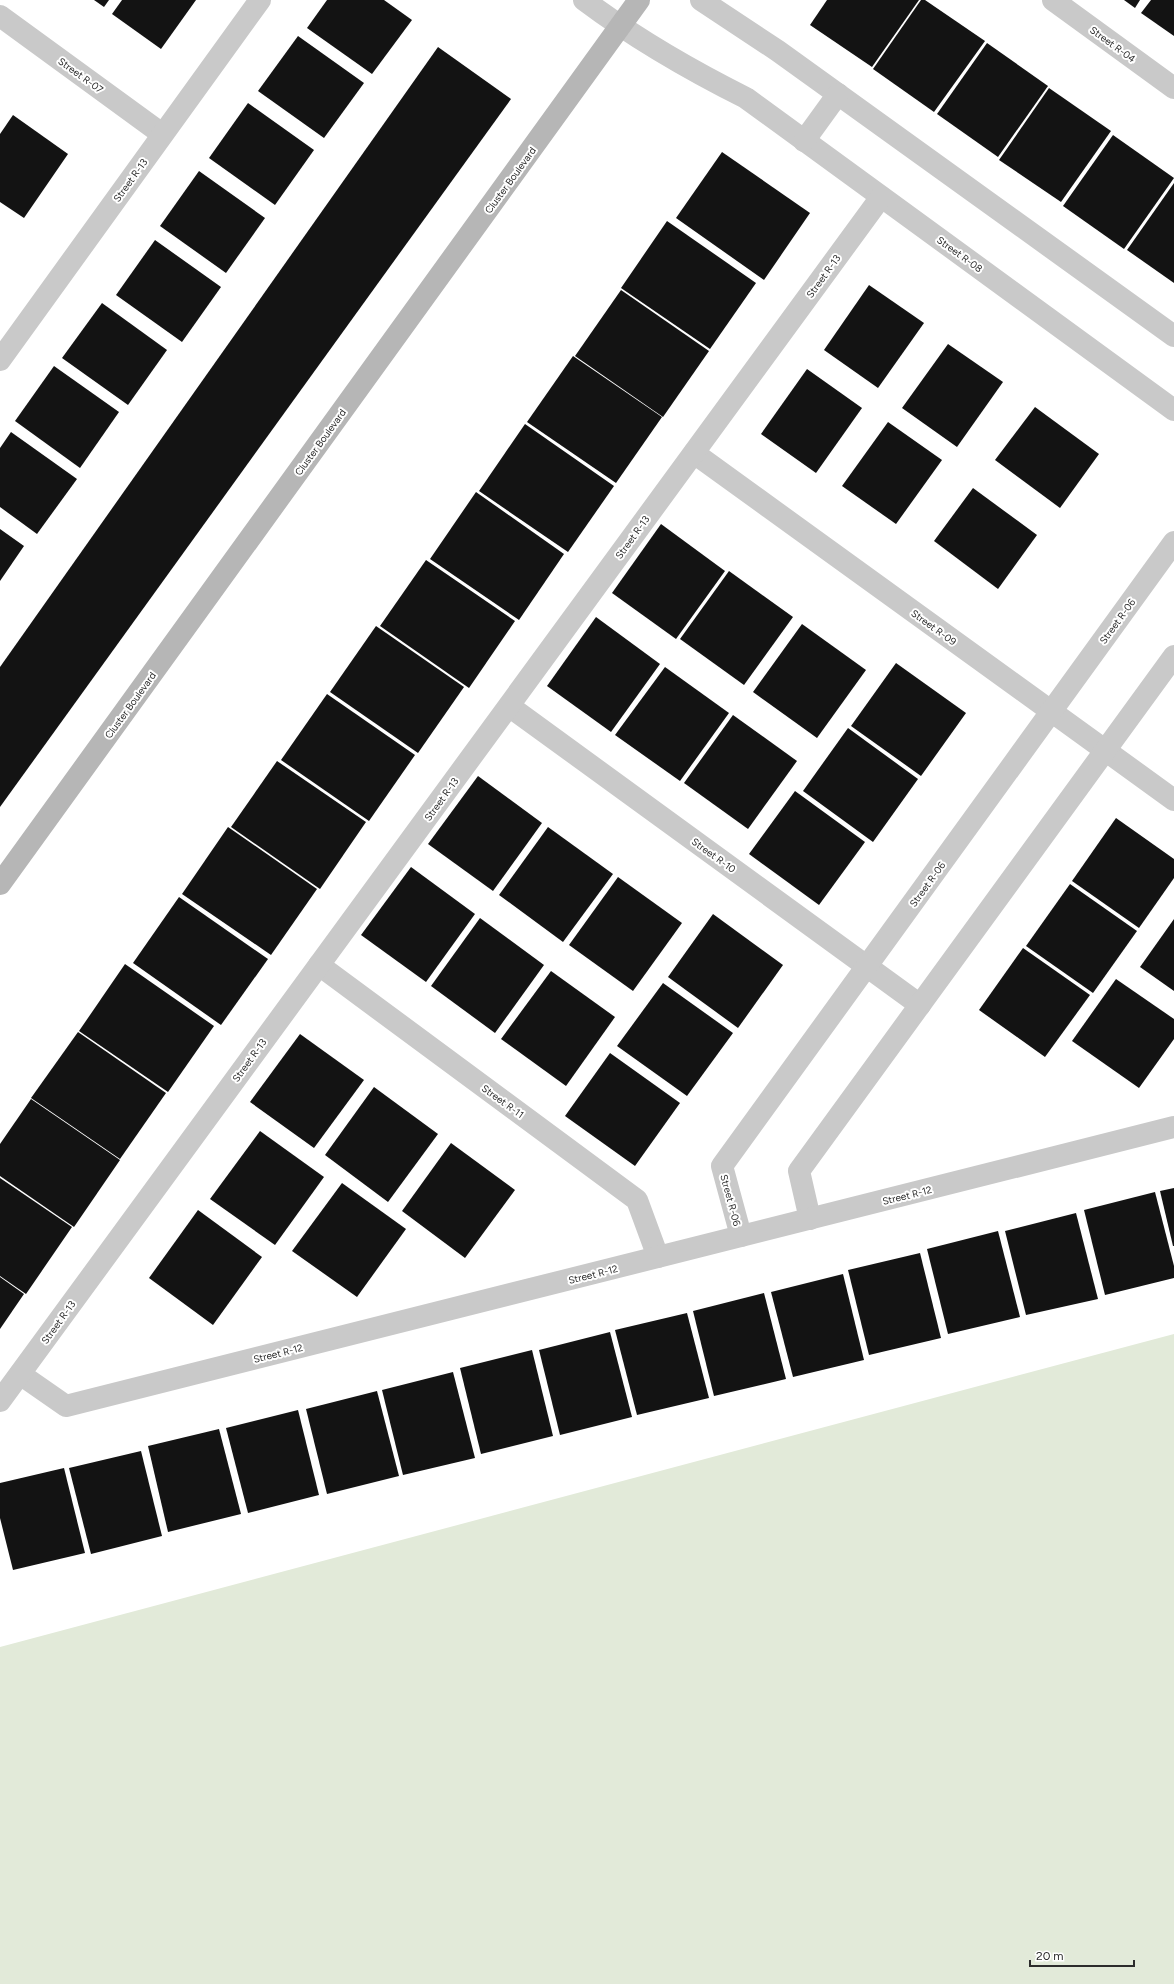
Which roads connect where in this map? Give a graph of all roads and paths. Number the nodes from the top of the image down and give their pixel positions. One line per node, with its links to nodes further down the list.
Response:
1 (260, 0): 10 (street, Street R-13)
2 (584, 0): 7 (street, Street R-08)
3 (640, 0): 7 (street, Cluster Boulevard)
4 (701, 0): 9 (street)
5 (1053, 0): 8 (street, Street R-04)
6 (0, 16): 10 (street, Street R-07)
7 (620, 27): 11 (street, Street R-08); 23 (street, Cluster Boulevard)
8 (1174, 88)
9 (838, 94): 11 (street); 13 (street)
10 (162, 134): 14 (street, Street R-13)
11 (804, 141): 12 (street, Street R-08)
12 (881, 197): 15 (street, Street R-08); 16 (street, Street R-13)
13 (1174, 336)
14 (0, 360)
15 (1174, 410)
16 (694, 453): 19 (street, Street R-13); 20 (street, Street R-09)
17 (1174, 542): 20 (street, Street R-06)
18 (1174, 656): 21 (street)
19 (509, 706): 24 (street, Street R-13); 25 (street, Street R-10)
20 (1051, 712): 21 (street, Street R-09); 25 (street, Street R-06)
21 (1105, 750): 22 (street, Street R-09); 26 (street)
22 (1174, 800)
23 (0, 884)
24 (319, 965): 30 (street, Street R-11); 31 (street, Street R-13)
25 (867, 966): 26 (street, Street R-10); 29 (street, Street R-06)
26 (920, 1004): 28 (street)
27 (1174, 1127): 28 (street, Street R-12)
28 (810, 1219): 29 (street, Street R-12)
29 (741, 1236): 30 (street, Street R-12)
30 (658, 1257): 31 (street, Street R-12)
31 (20, 1374): 32 (street, Street R-13)
32 (0, 1401)

